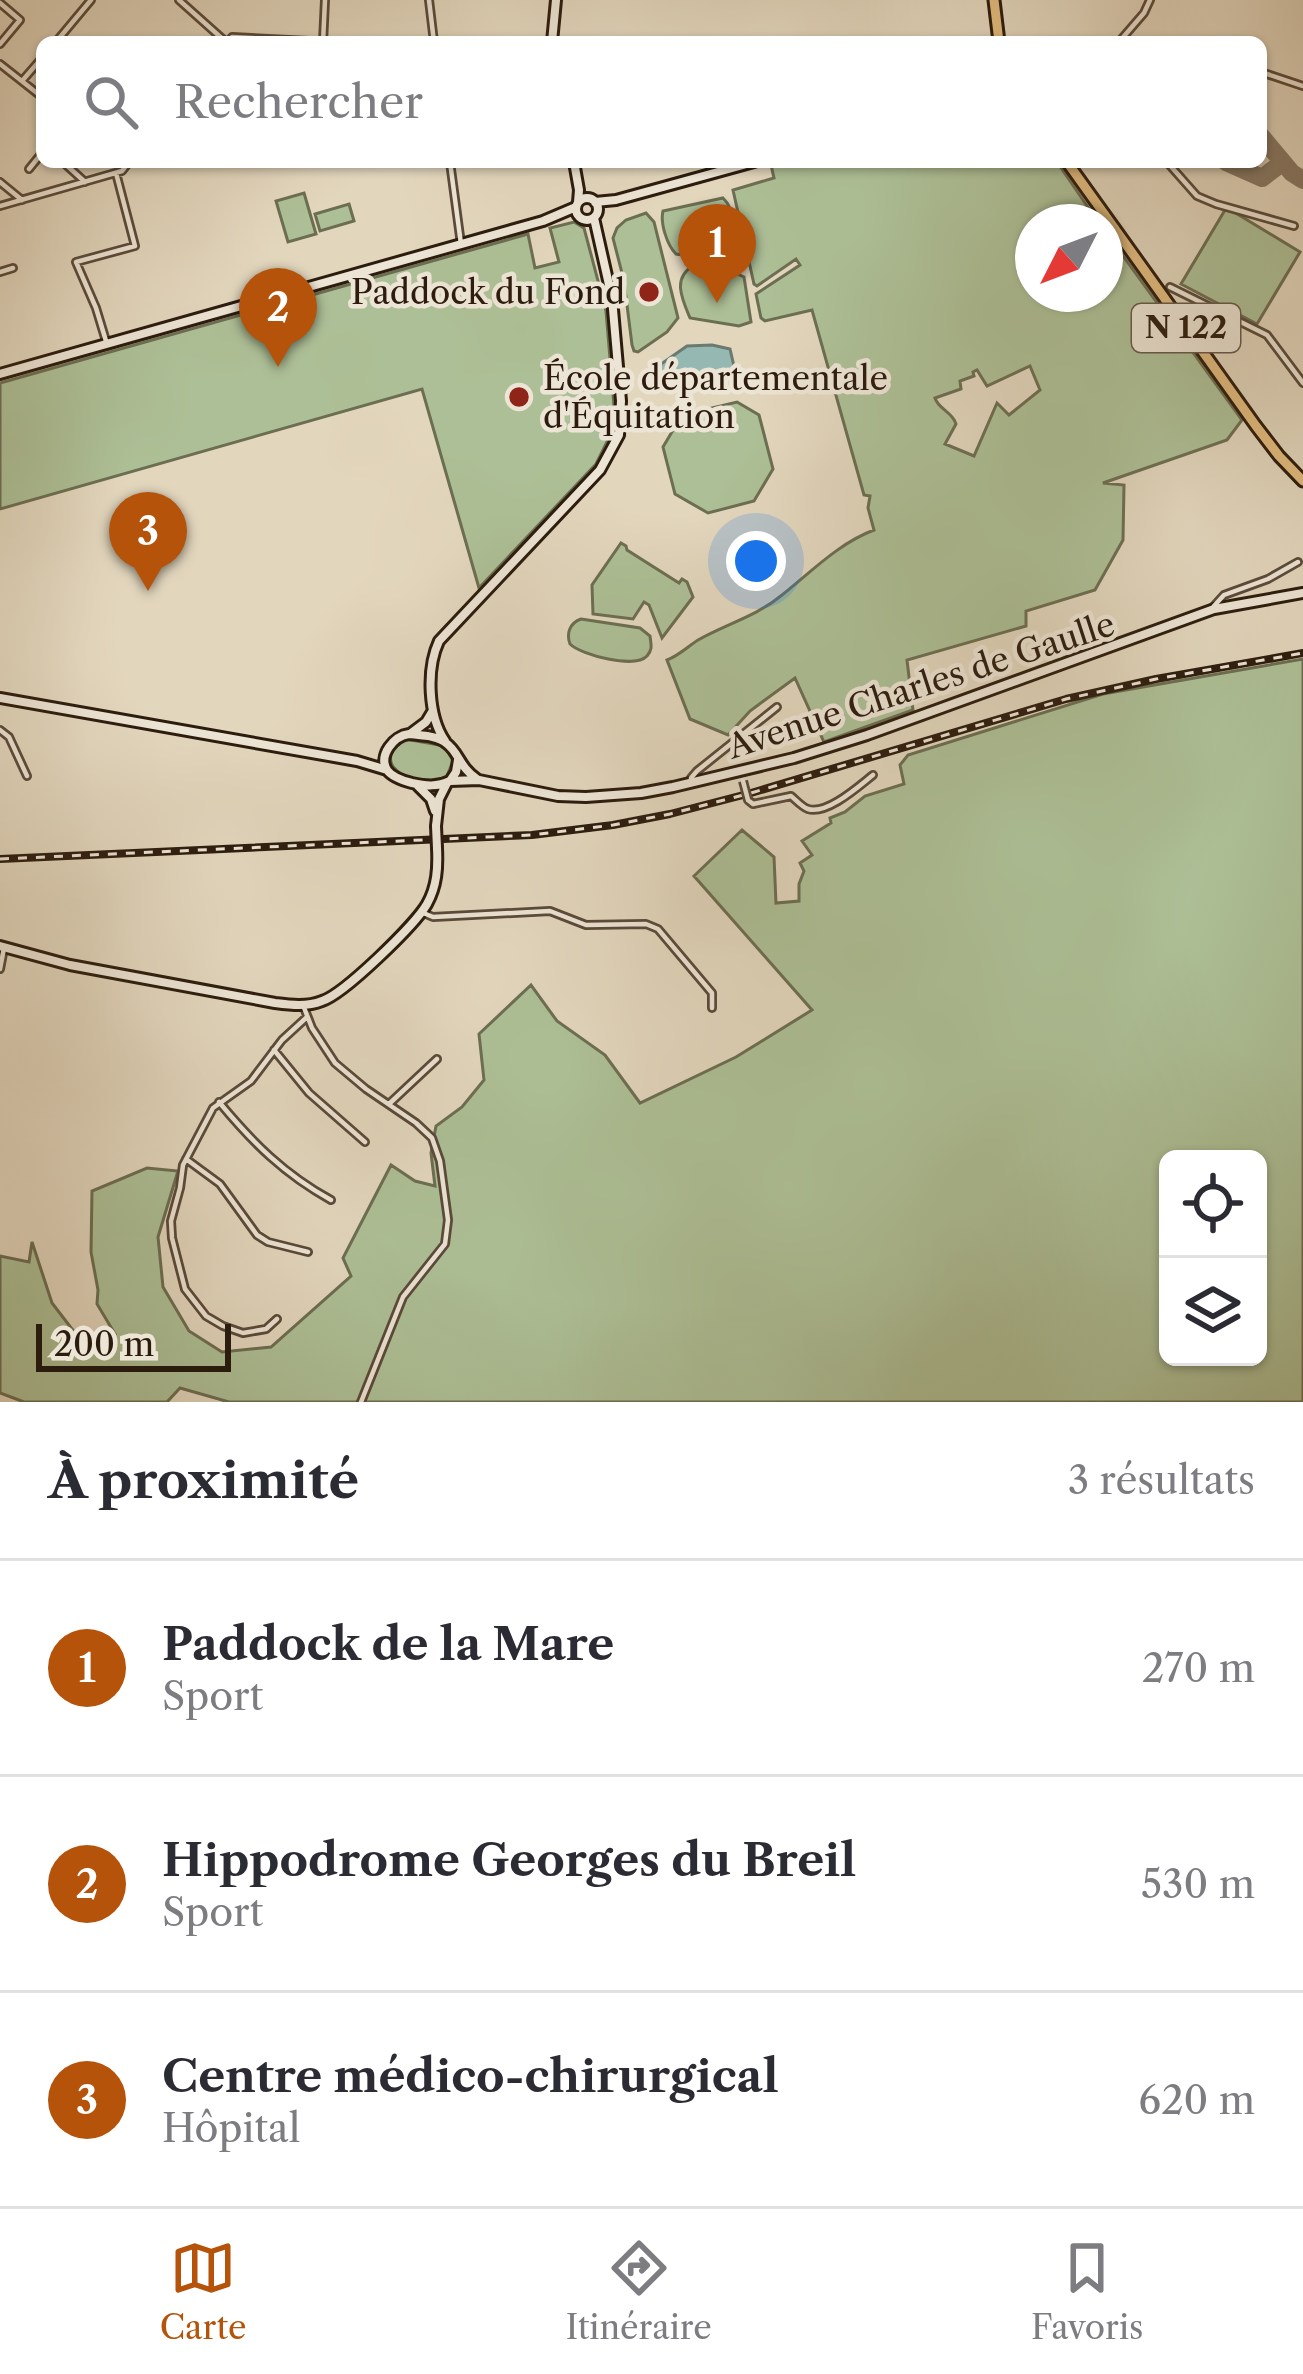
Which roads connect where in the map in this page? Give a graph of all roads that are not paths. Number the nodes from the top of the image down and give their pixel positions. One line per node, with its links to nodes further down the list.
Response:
1 (91, 0): 9 (street)
2 (179, 0): 10 (street)
3 (325, 0): 11 (street)
4 (429, 0): 12 (street)
5 (556, 0): 13 (street)
6 (994, 0): 14 (main road)
7 (1150, 0): 15 (street)
8 (0, 3): 16 (street)
9 (61, 36)
10 (220, 36)
11 (326, 36)
12 (433, 36)
13 (552, 36)
14 (1000, 36)
15 (1125, 36)
16 (0, 44)
17 (0, 64): 20 (street)
18 (36, 65): 20 (street)
19 (1267, 74): 21 (street)
20 (22, 82): 22 (street)
21 (1303, 86)
22 (36, 92)
23 (36, 160): 31 (street)
24 (70, 168): 34 (street)
25 (124, 168): 32 (street)
26 (451, 168): 41 (street)
27 (576, 168): 38 (street)
28 (732, 168): 36 (street)
29 (1073, 168): 49 (main road, N 122)
30 (1171, 168): 40 (street)
31 (29, 169)
32 (116, 173): 34 (street); 46 (street)
33 (0, 182): 35 (street)
34 (85, 182): 35 (street)
35 (22, 200): 37 (street)
36 (616, 200): 38 (street); 39 (street)
37 (0, 206)
38 (583, 207): 39 (street); 39 (street); 41 (street); 44 (street)
39 (596, 215): 44 (street)
40 (1294, 226)
41 (461, 244): 46 (street)
42 (13, 268): 43 (street)
43 (0, 272)
44 (605, 273): 55 (street)
45 (1170, 287): 48 (street)
46 (107, 344): 47 (street)
47 (0, 374)
48 (1303, 383)
49 (1303, 481)
50 (1298, 562): 52 (street)
51 (1303, 593): 52 (street, Avenue Charles de Gaulle)
52 (1214, 609): 65 (street, Avenue Charles de Gaulle)
53 (0, 698): 60 (street)
54 (777, 707): 68 (street)
55 (433, 711): 57 (street); 58 (street)
56 (0, 730): 64 (street)
57 (410, 734): 58 (street); 59 (street)
58 (445, 741): 61 (street)
59 (387, 750): 60 (street); 62 (street)
60 (357, 760): 62 (street)
61 (458, 760): 66 (street); 67 (street)
62 (387, 770): 69 (street)
63 (873, 775): 65 (street, bridge)
64 (27, 776)
65 (740, 777): 68 (street, Avenue Charles de Gaulle)
66 (479, 780): 67 (street, Avenue Charles de Gaulle); 68 (street, Avenue Charles de Gaulle)
67 (449, 782): 69 (street); 70 (street)
68 (693, 782)
69 (415, 783): 70 (street)
70 (436, 812): 71 (street, bridge)
71 (421, 912): 74 (street); 75 (street)
72 (2, 947): 73 (street); 74 (street)
73 (0, 969)
74 (303, 1005): 76 (street)
75 (712, 1008)
76 (307, 1017): 77 (street); 80 (street)
77 (274, 1050): 79 (street); 81 (street)
78 (437, 1059): 80 (street)
79 (219, 1102): 82 (street); 83 (street)
80 (389, 1104): 86 (street)
81 (365, 1142)
82 (186, 1159): 84 (street); 85 (street)
83 (332, 1200)
84 (308, 1252)
85 (277, 1319)
86 (361, 1402)

